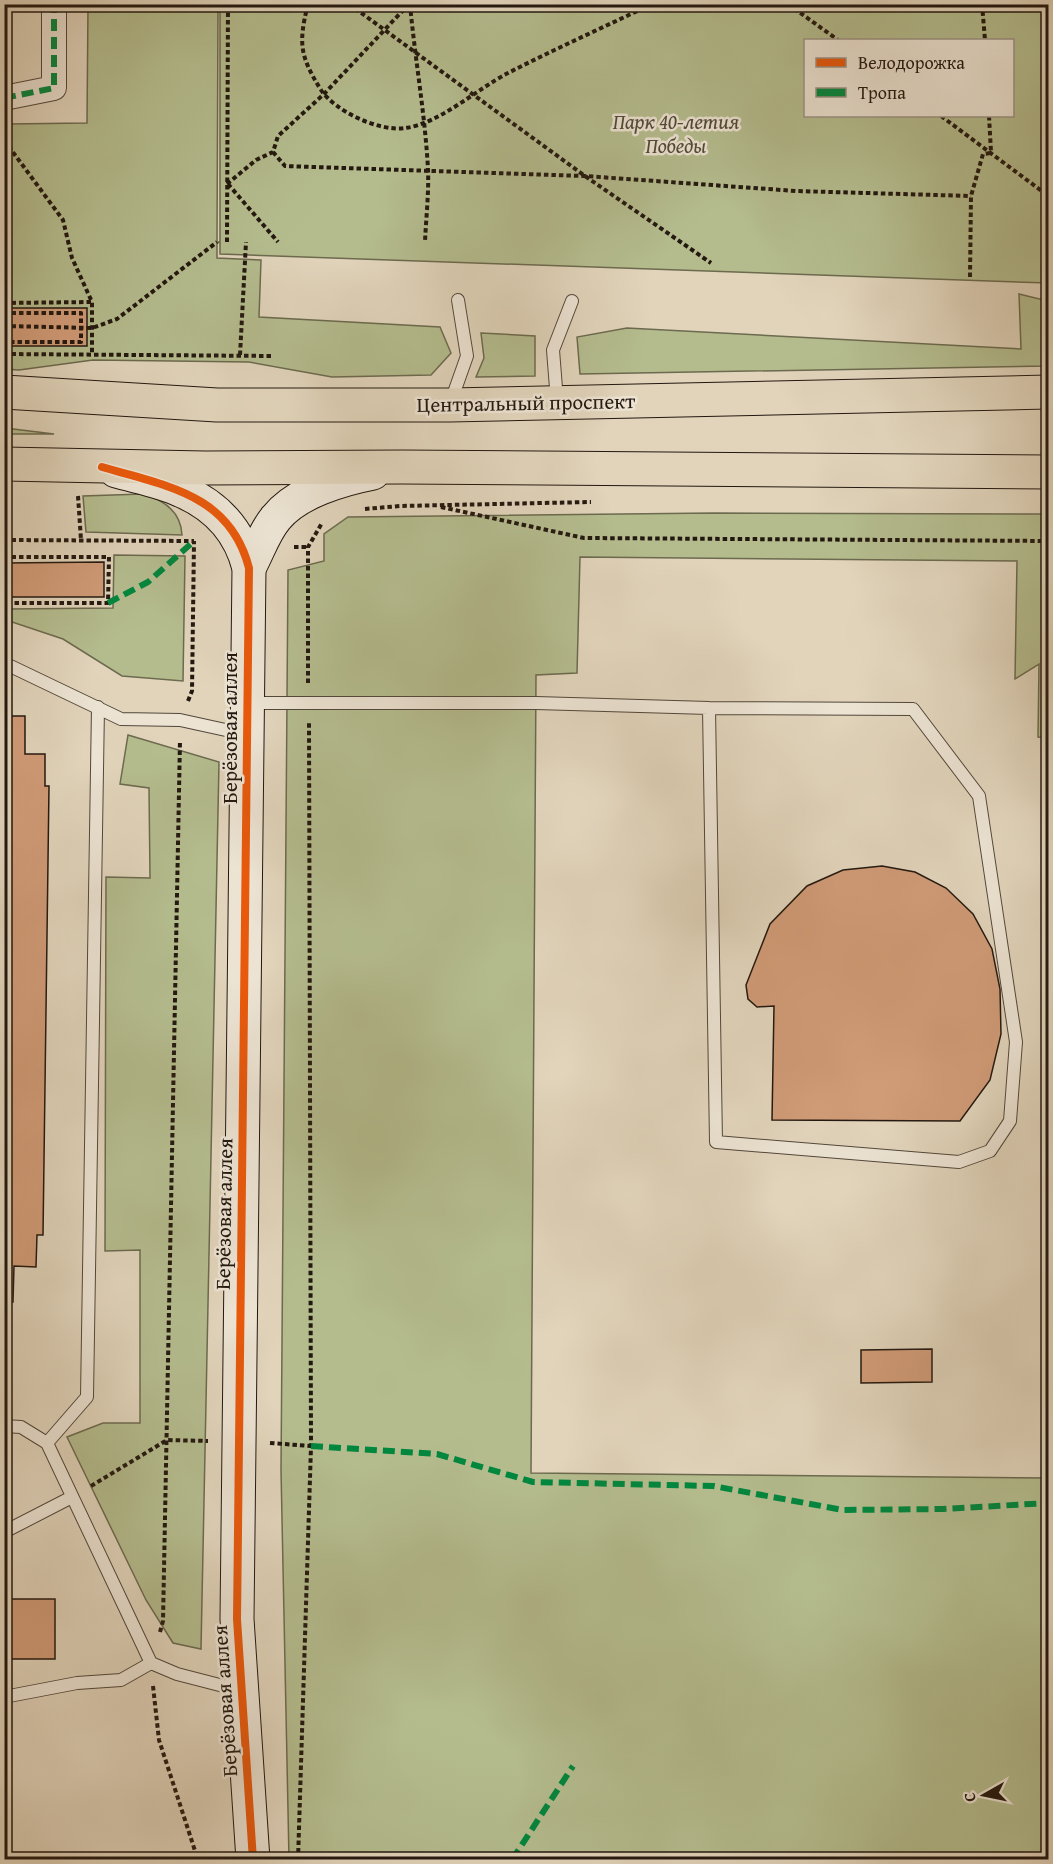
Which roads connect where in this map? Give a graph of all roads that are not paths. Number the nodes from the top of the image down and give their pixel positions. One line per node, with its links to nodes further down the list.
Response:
1 (54, 4): 2 (street)
2 (4, 98)
3 (458, 300): 8 (lane)
4 (572, 301): 7 (lane)
5 (4, 392): 8 (main road, Центральный проспект)
6 (1048, 392): 7 (main road, Центральный проспект)
7 (557, 402): 8 (main road, Центральный проспект)
8 (450, 405)
9 (4, 464): 10 (main road)
10 (102, 467): 11 (main road); 13 (street)
11 (401, 467): 12 (main road); 13 (street)
12 (1048, 472)
13 (249, 568): 15 (street, Берёзовая аллея)
14 (4, 663): 16 (lane)
15 (248, 703): 17 (lane); 18 (street, Берёзовая аллея)
16 (98, 707): 18 (lane); 20 (lane)
17 (709, 708): 17 (lane)
18 (248, 735): 24 (street, Берёзовая аллея)
19 (4, 1426): 20 (lane)
20 (47, 1443): 21 (lane)
21 (72, 1497): 22 (lane); 23 (lane)
22 (4, 1532)
23 (151, 1663): 24 (lane); 25 (lane)
24 (241, 1691): 26 (street, Берёзовая аллея)
25 (4, 1696)
26 (253, 1860)

